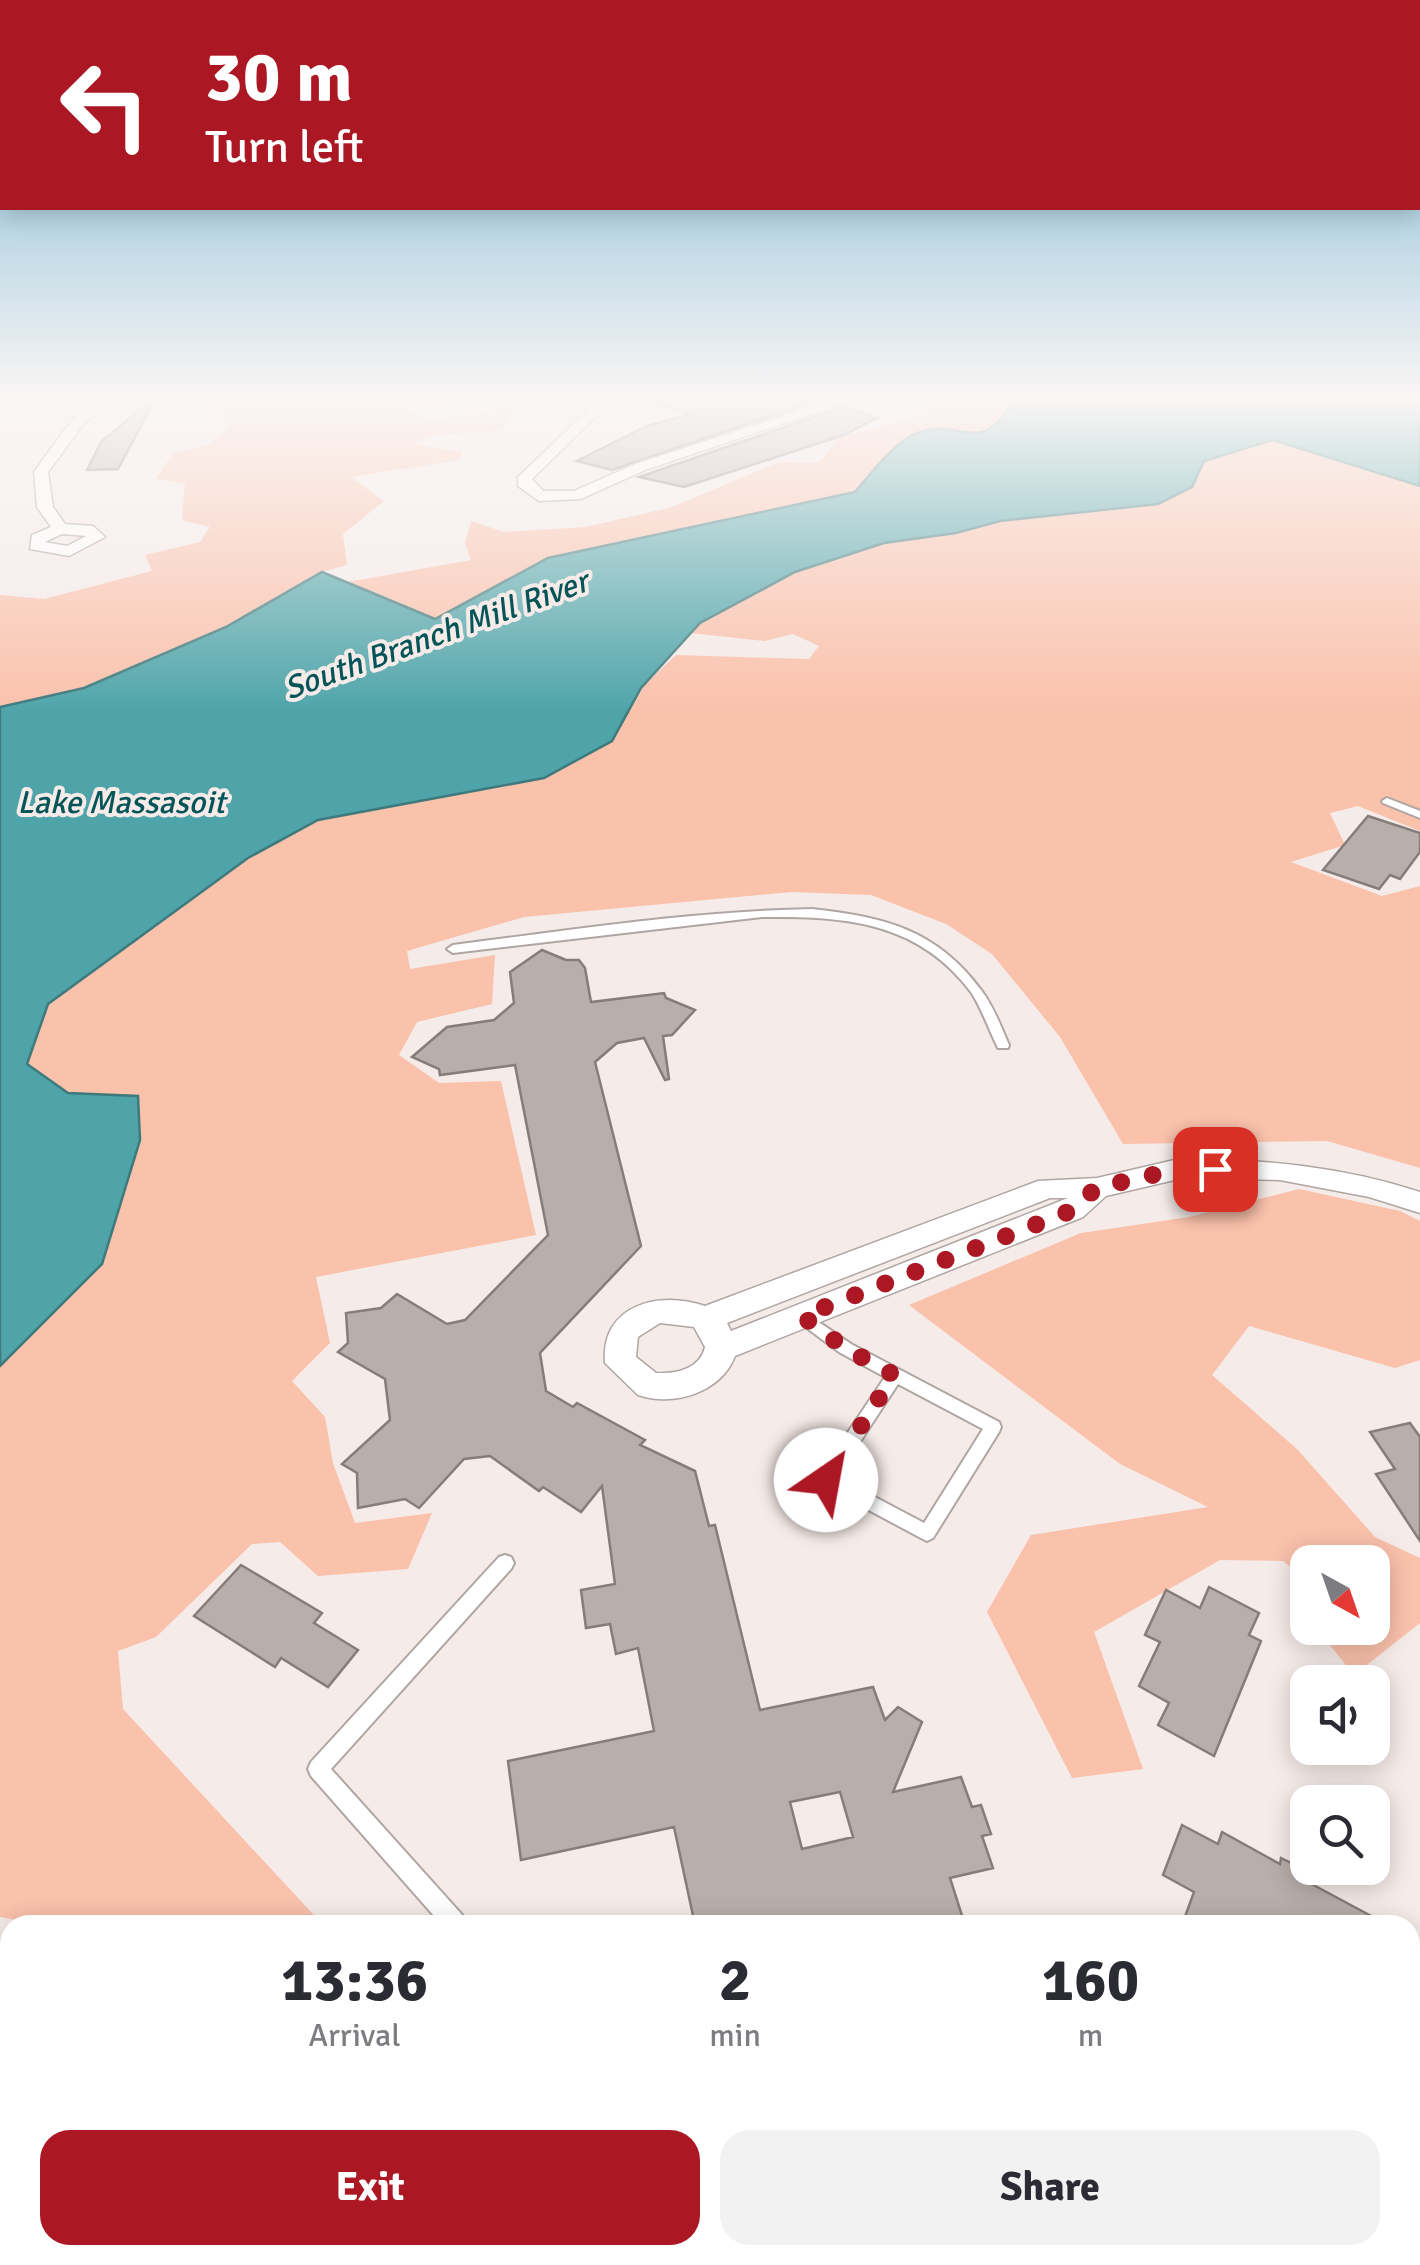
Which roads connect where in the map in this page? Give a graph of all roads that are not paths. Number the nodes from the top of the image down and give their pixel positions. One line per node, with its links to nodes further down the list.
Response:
1 (45, 502): 2 (street)
2 (60, 529)
3 (1387, 801): 4 (lane)
4 (1420, 815)
5 (452, 949): 6 (lane)
6 (1002, 1045)
7 (1096, 1188): 8 (street); 9 (street); 10 (street)
8 (1420, 1203)
9 (784, 1289): 10 (street); 11 (street)
10 (802, 1316): 12 (street); 13 (lane)
11 (705, 1320): 12 (street); 12 (street)
12 (720, 1348)
13 (894, 1375): 13 (lane)
14 (505, 1563): 15 (lane)
15 (447, 1915)

